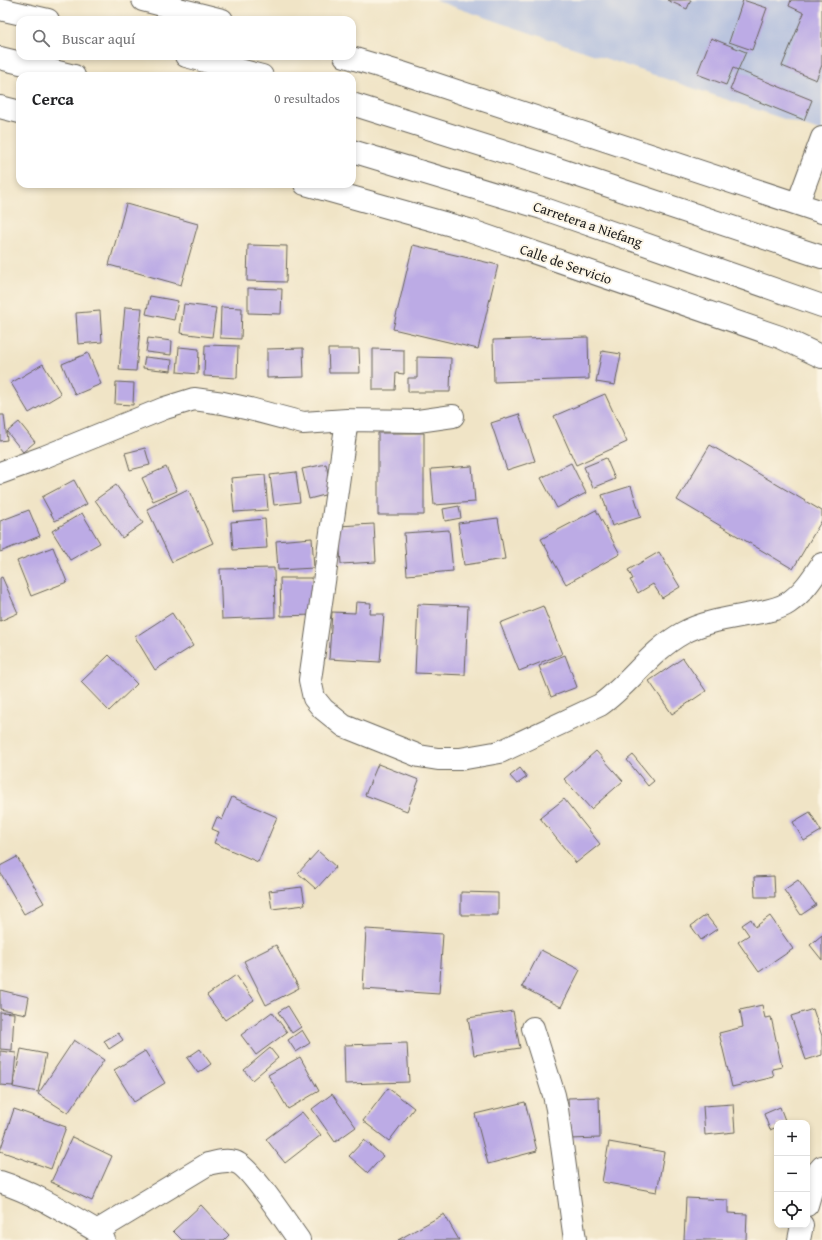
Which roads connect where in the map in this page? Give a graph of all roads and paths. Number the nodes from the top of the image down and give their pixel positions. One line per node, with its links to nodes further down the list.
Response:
1 (143, 0): 4 (street)
2 (0, 9): 3 (street)
3 (31, 16)
4 (206, 16)
5 (0, 58): 8 (street)
6 (356, 59): 16 (street)
7 (201, 60): 9 (street)
8 (58, 72)
9 (247, 72)
10 (356, 105): 18 (street)
11 (0, 107): 12 (street)
12 (16, 111)
13 (822, 138): 16 (street)
14 (356, 152): 19 (street, Carretera a Niefang)
15 (319, 188): 20 (street, Calle de Servicio)
16 (798, 203): 17 (street)
17 (822, 212)
18 (822, 257)
19 (822, 306)
20 (821, 358)
21 (453, 416): 22 (street)
22 (347, 420): 23 (street); 24 (street)
23 (0, 473)
24 (822, 564)
25 (533, 1028): 32 (street)
26 (822, 1167): 28 (street)
27 (0, 1182): 30 (street)
28 (810, 1195)
29 (801, 1228): 33 (street)
30 (100, 1235): 31 (street)
31 (299, 1240)
32 (576, 1240)
33 (799, 1240)

